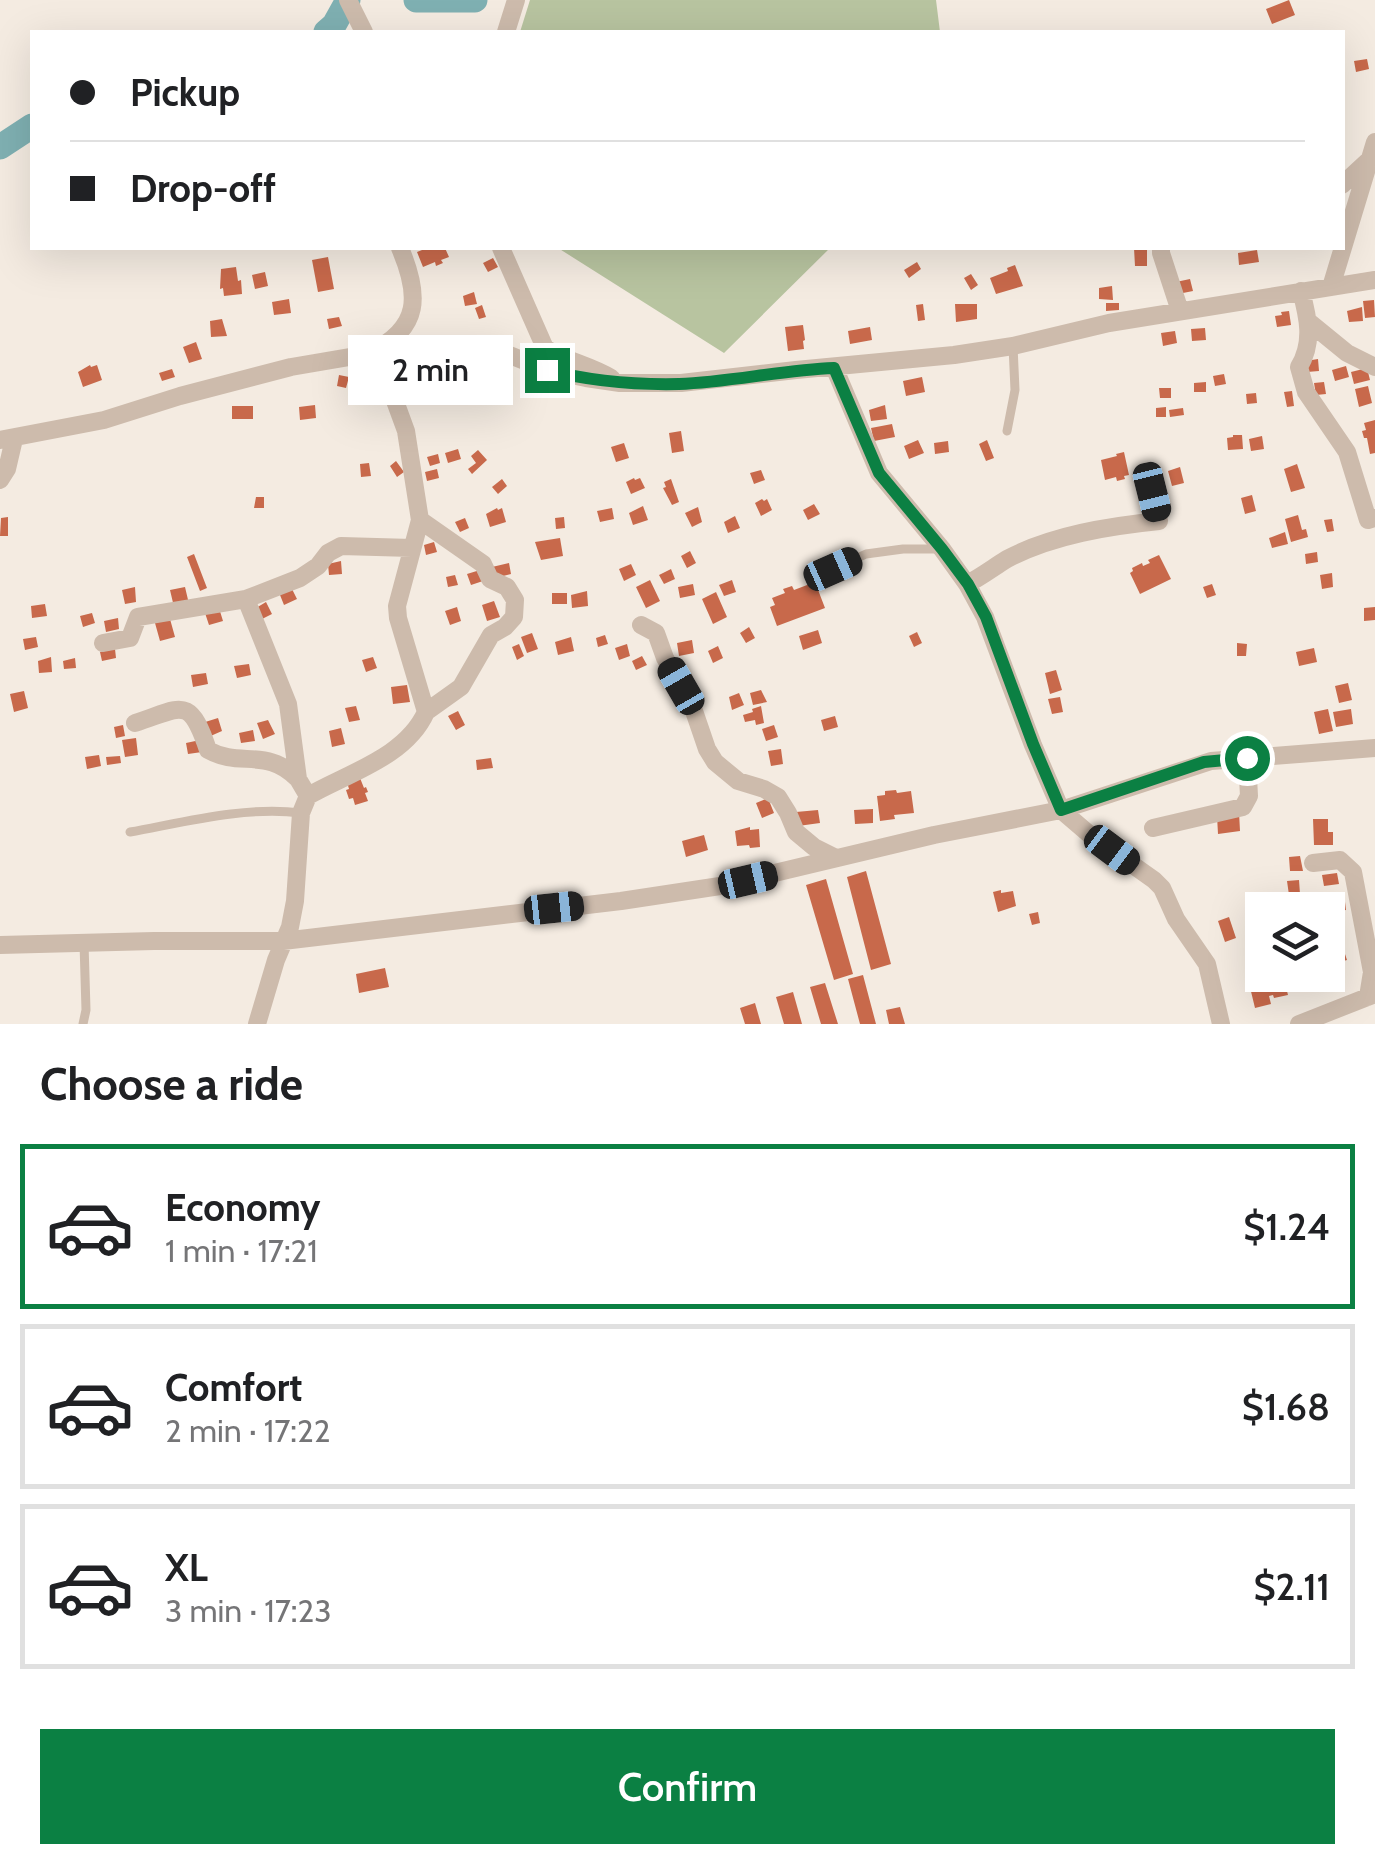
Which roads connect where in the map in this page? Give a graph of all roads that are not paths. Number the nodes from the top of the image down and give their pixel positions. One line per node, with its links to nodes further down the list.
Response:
1 (516, 0): 4 (street)
2 (351, 6): 3 (street)
3 (363, 30)
4 (507, 30)
5 (1372, 151): 6 (street); 7 (street)
6 (1345, 182)
7 (1345, 241)
8 (401, 250): 18 (street)
9 (502, 250): 21 (street)
10 (1162, 250): 15 (street)
11 (1342, 250): 13 (street)
12 (1375, 280): 13 (street)
13 (1331, 287): 14 (street)
14 (1300, 291): 15 (street); 16 (street)
15 (1180, 311): 17 (street)
16 (1310, 322): 19 (street); 26 (street)
17 (1013, 346): 20 (street); 22 (lane)
18 (371, 352): 21 (street); 23 (street); 27 (street)
19 (1375, 367)
20 (834, 368): 21 (street); 29 (street)
21 (620, 383)
22 (1007, 431)
23 (7, 440): 25 (street)
24 (1143, 474): 31 (street)
25 (0, 480)
26 (1375, 518)
27 (420, 520): 28 (street); 35 (street)
28 (412, 548): 32 (street); 35 (street)
29 (942, 549): 30 (lane); 31 (street)
30 (833, 569)
31 (968, 584): 41 (street)
32 (246, 599): 34 (street); 39 (street)
33 (641, 625): 44 (street)
34 (103, 643)
35 (426, 712): 40 (street)
36 (134, 723): 39 (street)
37 (1375, 748): 38 (street)
38 (1247, 758): 41 (street); 42 (street)
39 (298, 779): 40 (street)
40 (304, 805): 43 (lane); 46 (street)
41 (1061, 810): 44 (street); 52 (street)
42 (1153, 828)
43 (130, 832)
44 (836, 858): 46 (street)
45 (1313, 864): 49 (street)
46 (283, 941): 47 (street); 51 (street)
47 (84, 944): 48 (street); 50 (lane)
48 (0, 945)
49 (1371, 995): 53 (street)
50 (83, 1024)
51 (258, 1024)
52 (1221, 1024)
53 (1298, 1024)

